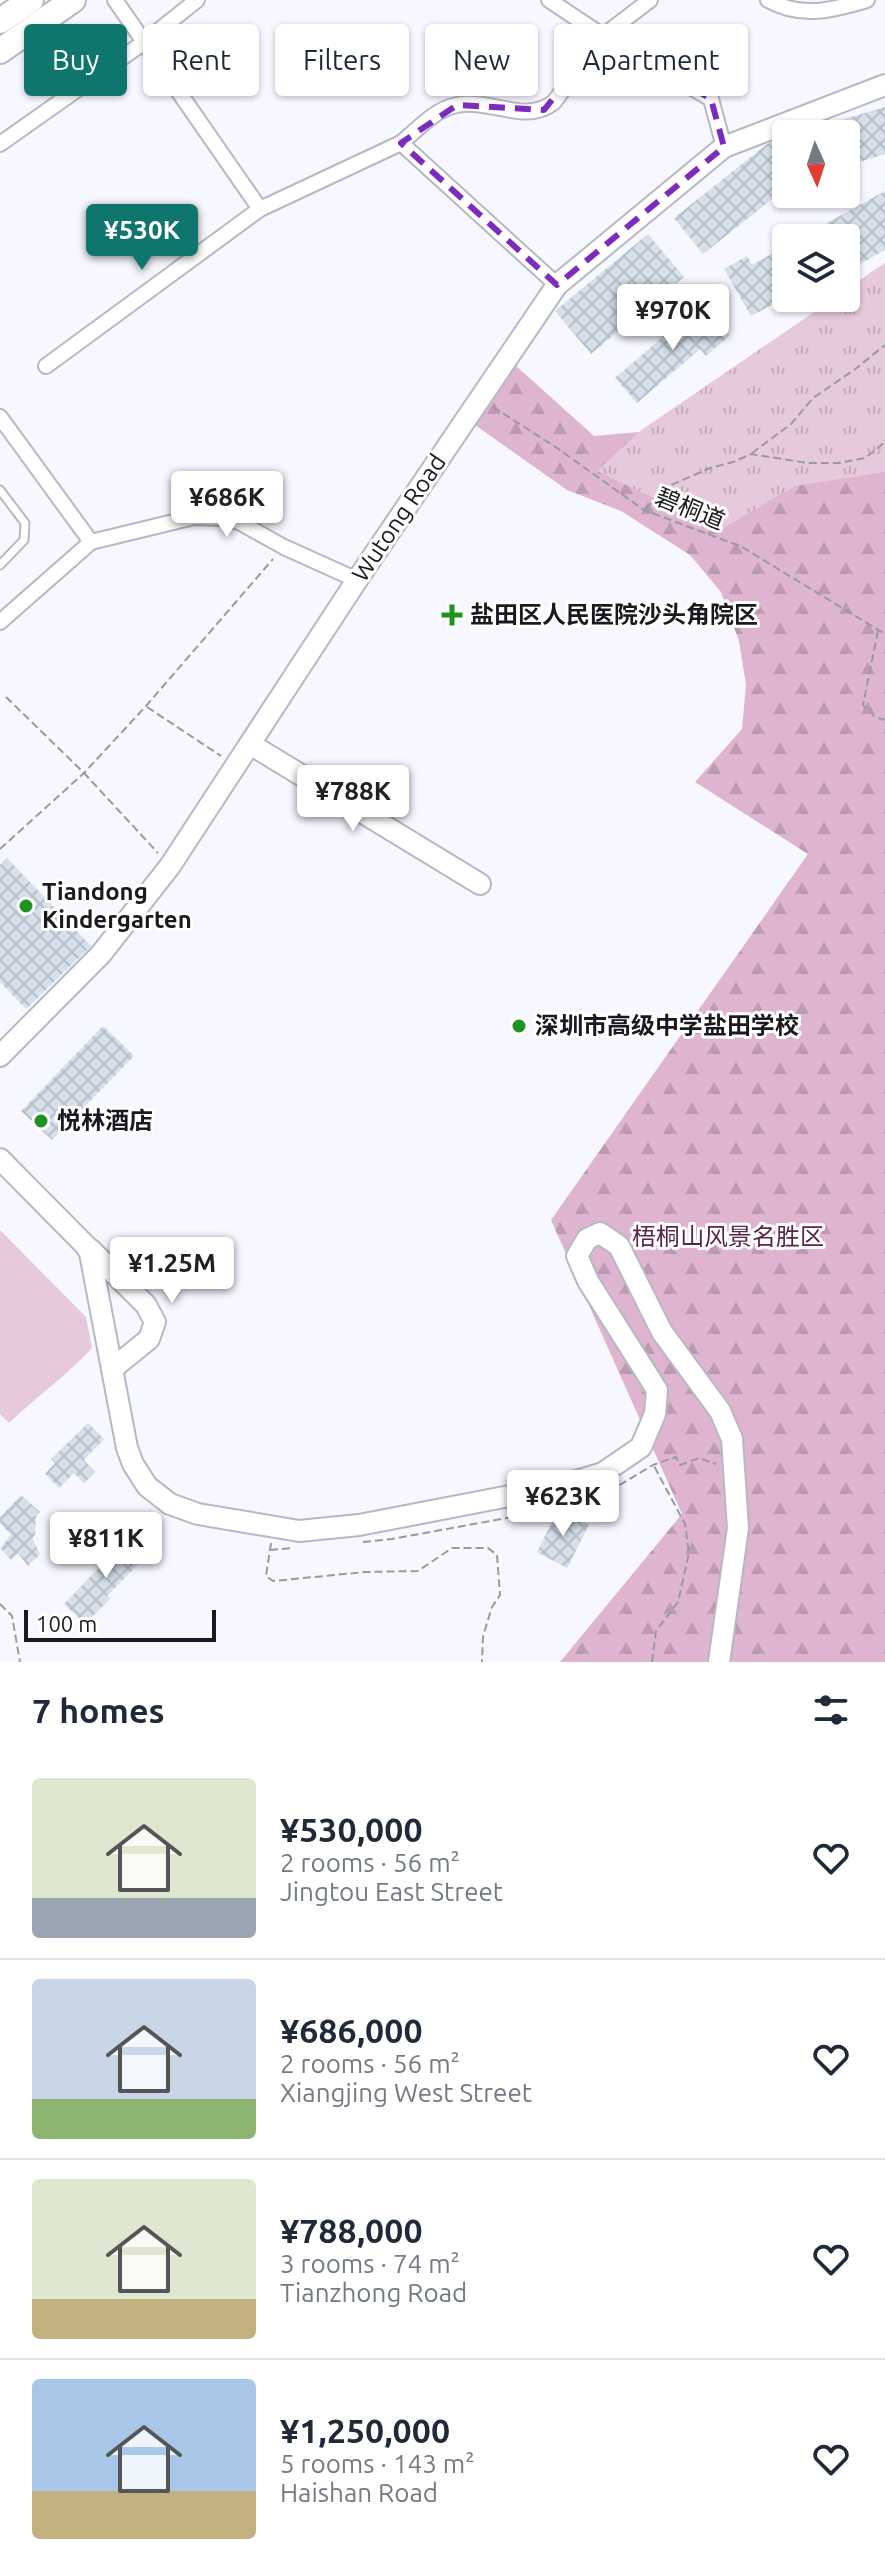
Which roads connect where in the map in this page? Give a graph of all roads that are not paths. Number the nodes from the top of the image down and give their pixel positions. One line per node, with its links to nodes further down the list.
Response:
1 (31, 0): 9 (main road)
2 (73, 0): 14 (main road)
3 (115, 0): 13 (street)
4 (197, 0): 10 (street)
5 (549, 0): 11 (street)
6 (650, 0): 12 (street)
7 (768, 0): 8 (street)
8 (867, 0)
9 (0, 21)
10 (167, 24)
11 (585, 24)
12 (619, 24)
13 (143, 43): 20 (street)
14 (0, 51)
15 (885, 85): 21 (street, Wutong Road)
16 (180, 96): 22 (street)
17 (558, 96): 19 (street)
18 (706, 96): 21 (street)
19 (401, 143): 22 (street); 23 (street)
20 (0, 144)
21 (724, 147): 23 (street, Wutong Road)
22 (260, 209): 24 (street)
23 (557, 285): 29 (street, Wutong Road)
24 (46, 366)
25 (0, 417): 27 (street)
26 (0, 490): 28 (lane)
27 (91, 542): 29 (street); 30 (street)
28 (0, 565)
29 (357, 580): 31 (street, Wutong Road)
30 (0, 622)
31 (250, 744): 32 (street); 33 (street, Wutong Road)
32 (480, 884)
33 (0, 1056)
34 (0, 1159): 36 (street)
35 (0, 1176): 37 (street)
36 (86, 1246): 37 (street); 38 (street)
37 (101, 1306): 38 (street)
38 (112, 1369): 39 (street)
39 (719, 1662)

